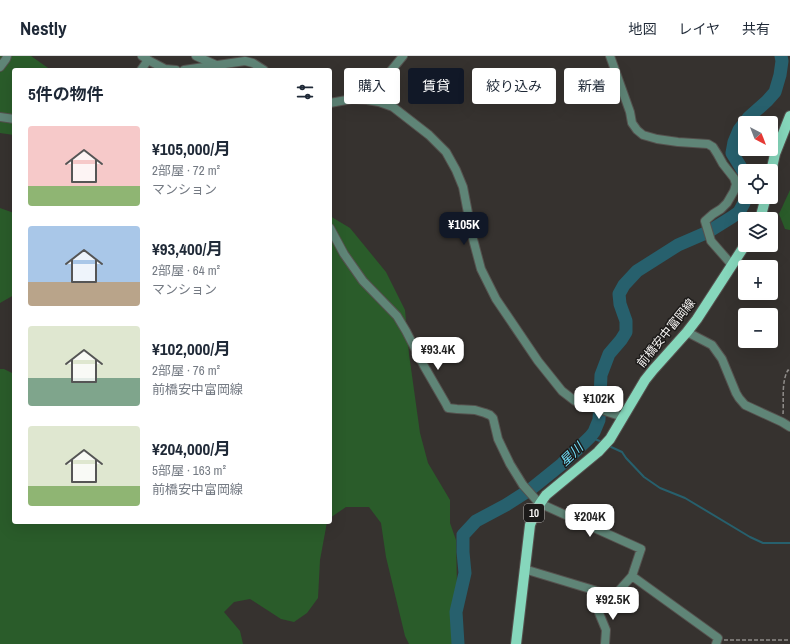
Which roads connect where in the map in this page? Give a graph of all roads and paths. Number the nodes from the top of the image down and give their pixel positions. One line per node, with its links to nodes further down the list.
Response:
1 (7, 56): 7 (street)
2 (196, 56): 6 (street)
3 (403, 56): 12 (street)
4 (610, 56): 22 (street)
5 (145, 58): 8 (street); 9 (street)
6 (216, 65): 10 (street); 11 (street)
7 (0, 67)
8 (141, 68)
9 (163, 68)
10 (197, 68)
11 (261, 68)
12 (393, 68)
13 (344, 100): 14 (street)
14 (332, 103)
15 (385, 104): 25 (street)
16 (790, 116): 19 (main road)
17 (0, 118): 18 (street)
18 (12, 119)
19 (773, 164)
20 (332, 232): 28 (street)
21 (740, 252): 22 (main road, 前橋安中富岡線 / 10)
22 (732, 265): 23 (main road, 前橋安中富岡線 / 10)
23 (687, 332): 25 (main road, 前橋安中富岡線 / 10); 26 (street)
24 (790, 371): 26 (path)
25 (623, 417): 28 (main road, 前橋安中富岡線 / 10)
26 (782, 422): 27 (street)
27 (790, 428)
28 (539, 503): 29 (main road, 前橋安中富岡線 / 10); 30 (street)
29 (524, 569): 31 (street); 34 (main road, 前橋安中富岡線 / 10)
30 (632, 576): 31 (street); 33 (street)
31 (607, 594): 35 (street)
32 (790, 640): 33 (path)
33 (717, 641)
34 (516, 644)
35 (605, 644)

